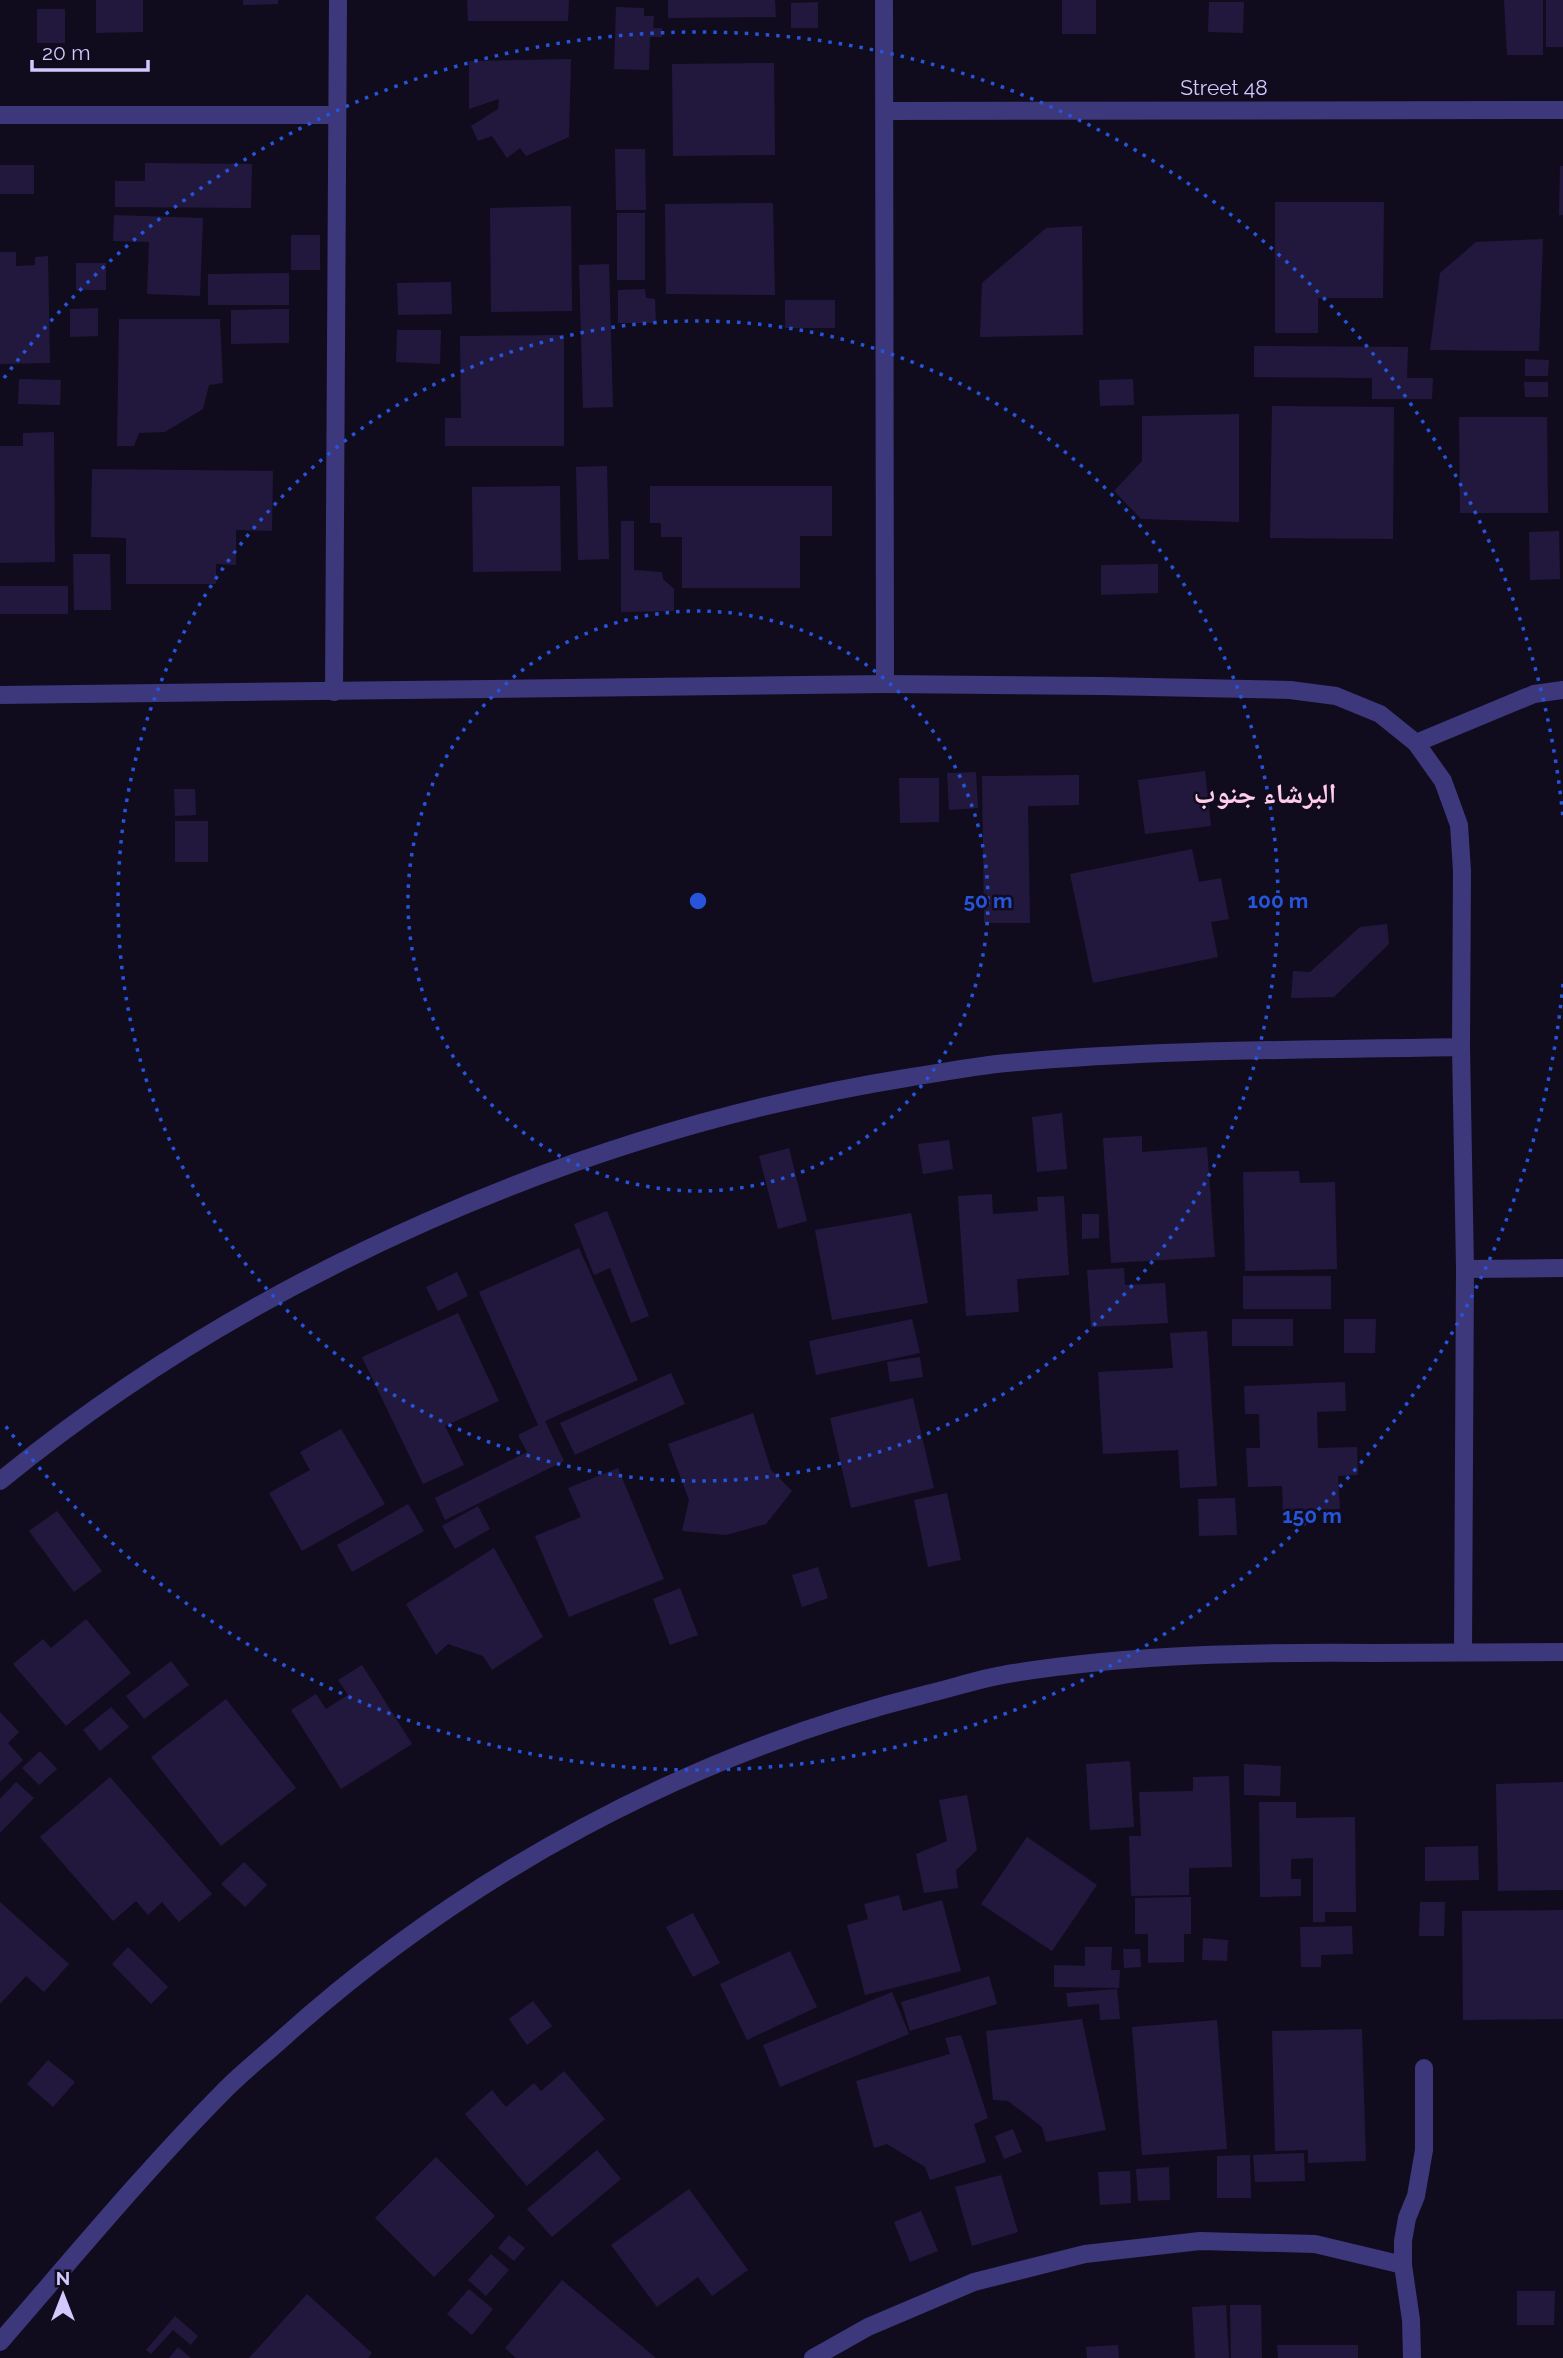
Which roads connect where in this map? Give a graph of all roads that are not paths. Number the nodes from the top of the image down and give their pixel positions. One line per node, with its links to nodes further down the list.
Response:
1 (338, 0): 6 (street)
2 (884, 0): 4 (street)
3 (1563, 110): 4 (street, Street 48)
4 (885, 111): 7 (street)
5 (0, 115): 6 (street)
6 (337, 115): 9 (street)
7 (885, 684): 9 (street); 11 (street)
8 (1563, 690): 11 (street)
9 (334, 692): 10 (street)
10 (0, 695)
11 (1416, 743): 12 (street)
12 (1461, 1047): 14 (street); 15 (street)
13 (1563, 1268): 14 (street)
14 (1465, 1269): 16 (street)
15 (0, 1481)
16 (1463, 1651): 17 (street); 20 (street)
17 (1563, 1652)
18 (1424, 2068): 19 (street)
19 (1403, 2265): 21 (street); 22 (street)
20 (0, 2342)
21 (813, 2358)
22 (1412, 2358)

